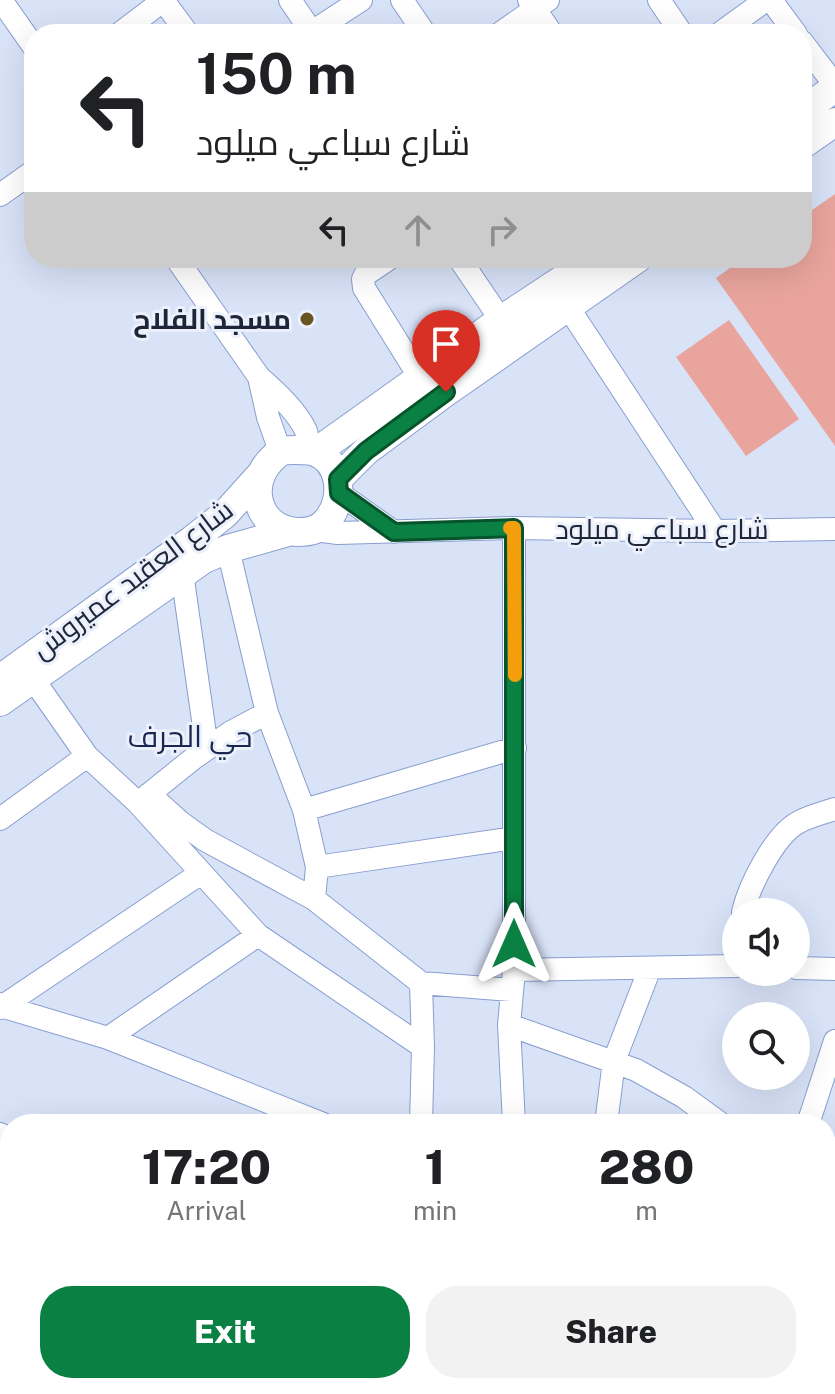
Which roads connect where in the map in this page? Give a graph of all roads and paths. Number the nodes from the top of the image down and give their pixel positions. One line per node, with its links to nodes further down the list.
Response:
1 (1, 0): 19 (street)
2 (164, 0): 9 (street); 10 (street)
3 (290, 0): 11 (street)
4 (361, 0): 12 (street)
5 (402, 0): 13 (street)
6 (659, 0): 16 (street)
7 (769, 0): 17 (street); 18 (street)
8 (537, 3): 14 (street); 15 (street)
9 (132, 24)
10 (181, 24)
11 (305, 24)
12 (325, 24)
13 (418, 24)
14 (511, 24)
15 (547, 24)
16 (675, 24)
17 (734, 24)
18 (788, 24)
19 (24, 33)
20 (812, 56): 21 (street)
21 (835, 87): 22 (main road)
22 (812, 104)
23 (835, 122): 24 (main road)
24 (812, 138)
25 (24, 178): 26 (street)
26 (0, 195)
27 (187, 268): 34 (street)
28 (375, 268): 35 (street)
29 (466, 268): 33 (street)
30 (587, 268): 33 (main road)
31 (589, 268): 32 (main road)
32 (568, 307): 38 (main road); 42 (street)
33 (501, 320): 35 (main road)
34 (259, 377): 36 (street); 36 (street)
35 (420, 378): 36 (main road)
36 (301, 451): 37 (main road); 38 (main road)
37 (261, 474): 41 (main road); 46 (main road, شارع العقيد عميروش)
38 (338, 486): 41 (main road); 43 (street)
39 (514, 528): 42 (street, شارع سباعي ميلود); 43 (street, شارع سباعي ميلود); 51 (street)
40 (835, 529): 42 (street, شارع سباعي ميلود)
41 (303, 531): 43 (street, شارع سباعي ميلود); 44 (main road, شارع العقيد عميروش)
42 (715, 531)
43 (394, 532)
44 (228, 549): 45 (main road, شارع العقيد عميروش); 49 (street)
45 (182, 573): 47 (main road, شارع العقيد عميروش); 50 (street)
46 (0, 679)
47 (33, 679): 48 (main road, شارع العقيد عميروش); 52 (street)
48 (0, 702)
49 (267, 713): 50 (street); 55 (street)
50 (207, 748): 53 (street)
51 (515, 748): 55 (street); 57 (street)
52 (87, 756): 53 (street); 56 (street)
53 (144, 798): 59 (street); 61 (street)
54 (835, 809): 60 (street)
55 (304, 810): 58 (street)
56 (0, 819)
57 (514, 838): 58 (street); 67 (street)
58 (317, 867): 61 (street)
59 (201, 873): 62 (street); 69 (street)
60 (748, 898)
61 (314, 899): 68 (street)
62 (258, 935): 71 (street); 73 (street)
63 (722, 966): 64 (street)
64 (650, 968): 67 (street); 74 (street)
65 (810, 968): 66 (street)
66 (835, 969)
67 (513, 980): 68 (street); 70 (street)
68 (421, 983): 73 (street)
69 (0, 1006): 71 (street)
70 (509, 1025): 74 (street); 77 (street)
71 (108, 1038): 75 (street)
72 (835, 1041): 80 (street)
73 (423, 1047): 76 (street)
74 (614, 1061): 78 (street); 79 (street)
75 (298, 1114)
76 (421, 1114)
77 (513, 1114)
78 (607, 1114)
79 (707, 1114)
80 (811, 1114)

